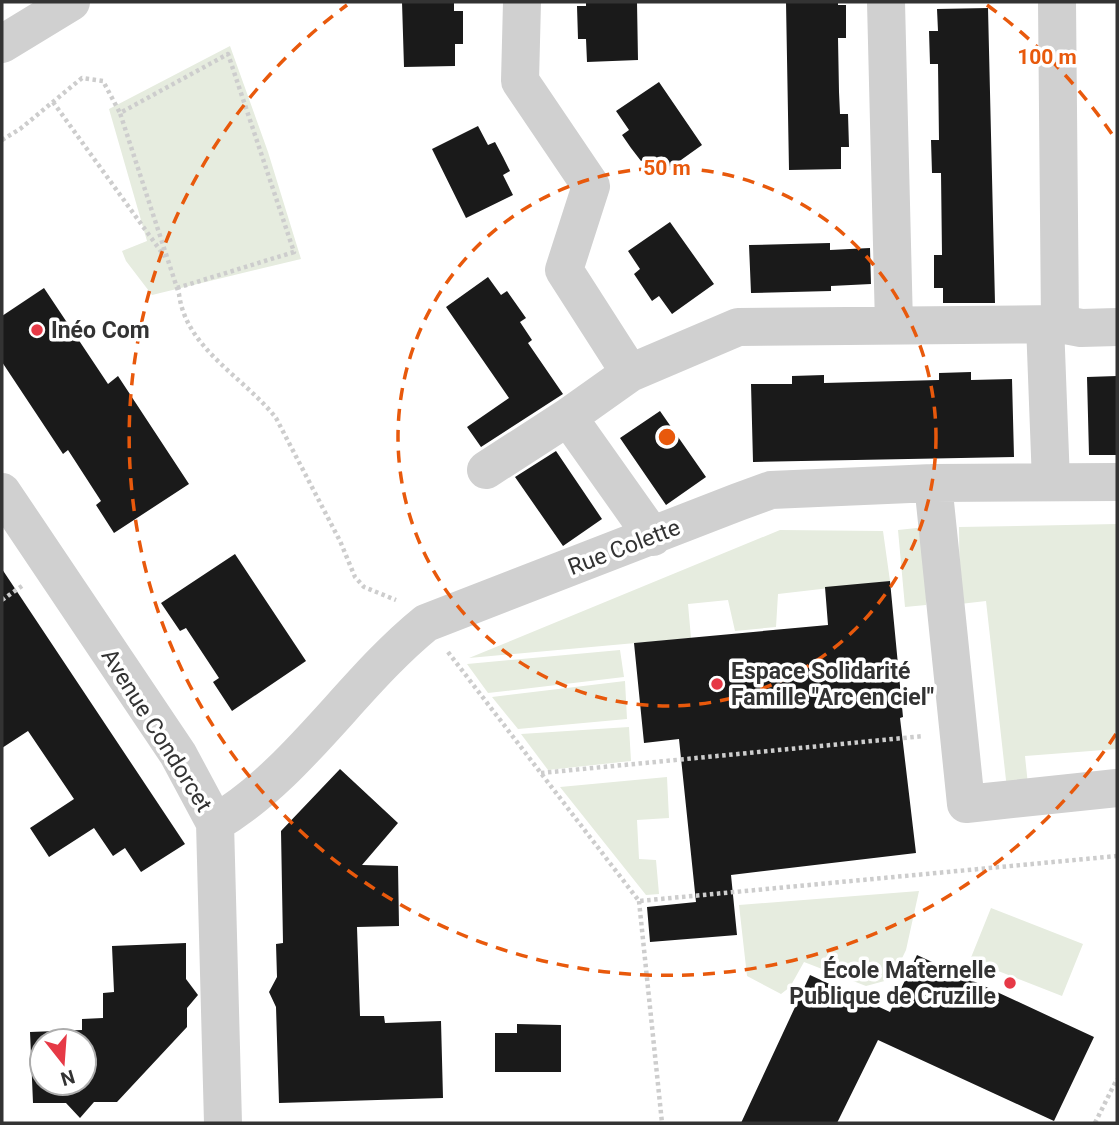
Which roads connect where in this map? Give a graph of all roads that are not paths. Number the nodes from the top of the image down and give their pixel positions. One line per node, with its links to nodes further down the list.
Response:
1 (71, 2): 5 (street)
2 (522, 2): 9 (street)
3 (886, 2): 7 (street)
4 (1057, 2): 6 (street)
5 (2, 44)
6 (1053, 324): 7 (street); 8 (street); 12 (street)
7 (894, 325): 9 (street)
8 (1117, 327)
9 (630, 373): 10 (street)
10 (568, 417): 11 (street); 16 (street)
11 (486, 470)
12 (1051, 482): 13 (street, Rue Colette); 14 (street, Rue Colette)
13 (1117, 482)
14 (933, 483): 16 (street, Rue Colette); 17 (street)
15 (2, 492): 18 (street, Avenue Condorcet)
16 (653, 537): 18 (street, Rue Colette)
17 (1117, 788)
18 (215, 823): 19 (street, Avenue Condorcet)
19 (223, 1123)

